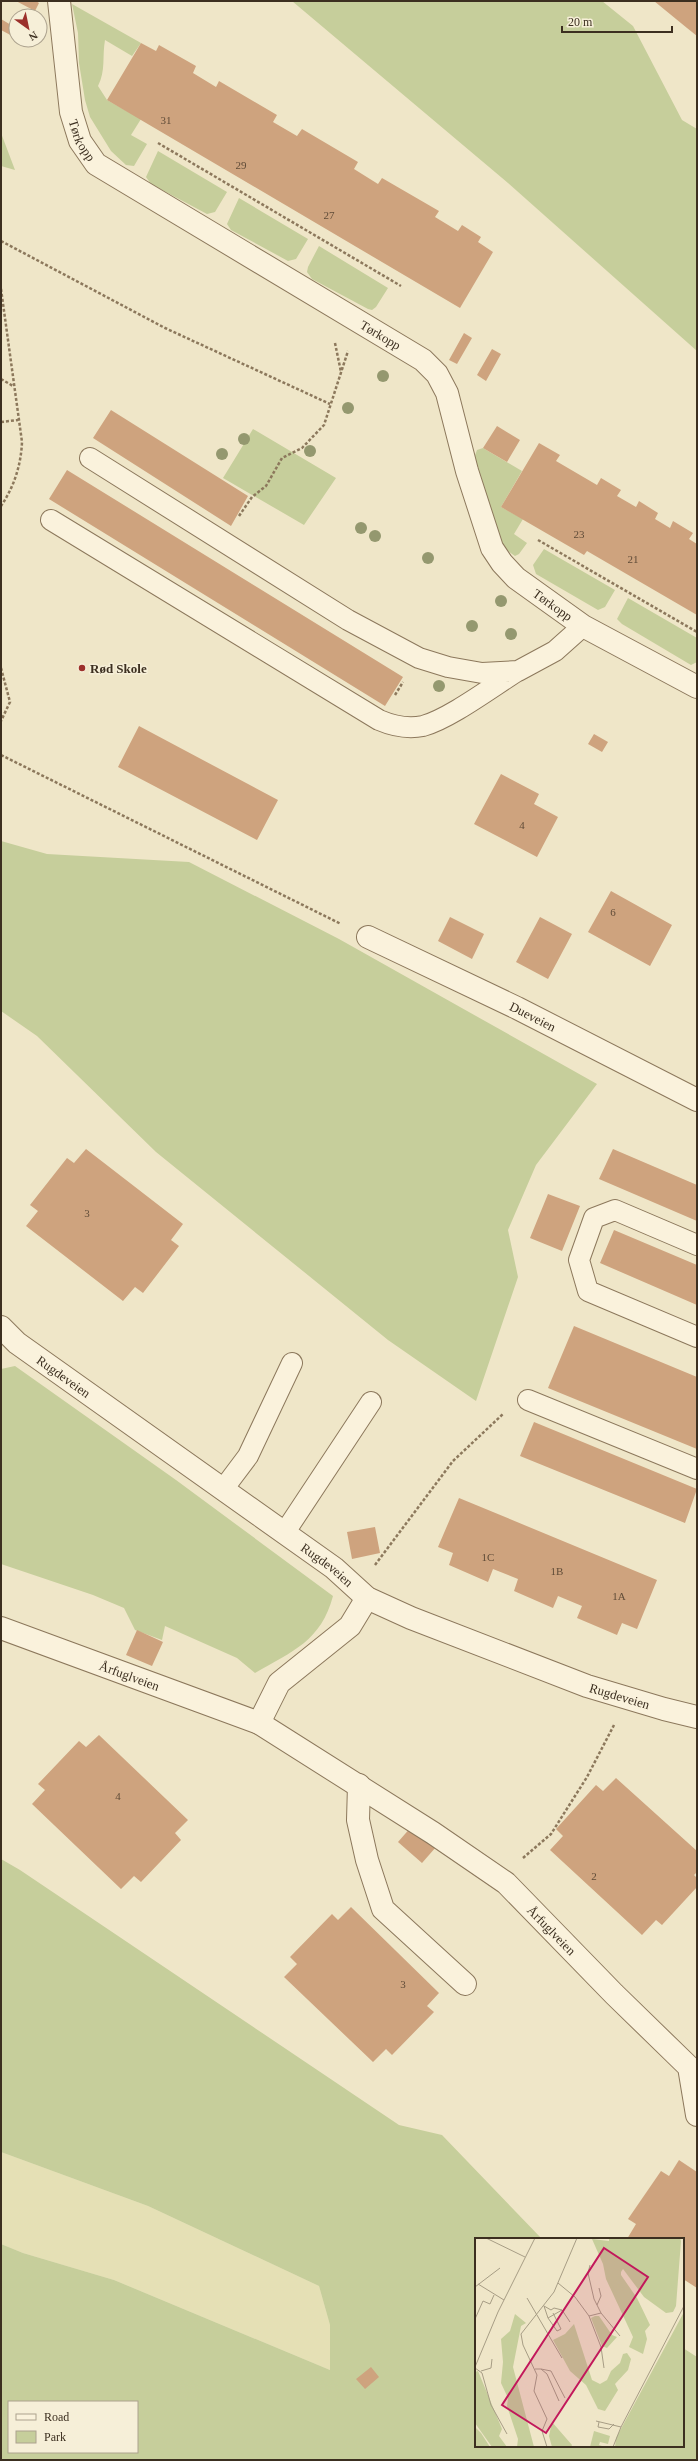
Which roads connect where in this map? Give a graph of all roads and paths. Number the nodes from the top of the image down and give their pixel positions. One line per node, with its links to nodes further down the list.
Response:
1 (59, 1): 6 (street, Tørkopp)
2 (158, 143): 4 (path)
3 (1, 241): 9 (path)
4 (400, 286)
5 (1, 290): 8 (path)
6 (359, 320): 9 (path); 17 (street, Tørkopp)
7 (1, 379): 8 (path)
8 (14, 386): 10 (path)
9 (330, 404): 16 (path)
10 (18, 420): 11 (path); 13 (path)
11 (1, 422)
12 (90, 458): 16 (lane)
13 (1, 506)
14 (51, 520): 20 (lane)
15 (538, 540): 18 (path)
16 (222, 542): 20 (lane)
17 (583, 626): 20 (lane); 21 (street, Tørkopp)
18 (697, 632)
19 (1, 668): 22 (path)
20 (518, 671)
21 (697, 687)
22 (1, 721)
23 (1, 755): 24 (path)
24 (368, 937): 25 (street, Dueveien)
25 (697, 1100)
26 (697, 1245): 28 (lane)
27 (1, 1327): 33 (street, Rugdeveien)
28 (697, 1337)
29 (292, 1363): 33 (lane)
30 (528, 1400): 32 (lane); 35 (path)
31 (371, 1402): 34 (lane)
32 (697, 1469)
33 (224, 1488): 34 (street, Rugdeveien)
34 (285, 1532): 35 (street, Rugdeveien)
35 (362, 1595): 37 (street, Rugdeveien); 39 (street)
36 (1, 1628): 39 (street, Årfuglveien)
37 (628, 1699): 38 (street, Rugdeveien); 41 (path)
38 (697, 1717)
39 (259, 1723): 40 (street, Årfuglveien)
40 (359, 1785): 41 (street, Årfuglveien); 42 (street)
41 (506, 1883): 43 (street, Årfuglveien)
42 (465, 1984)
43 (697, 2115)

